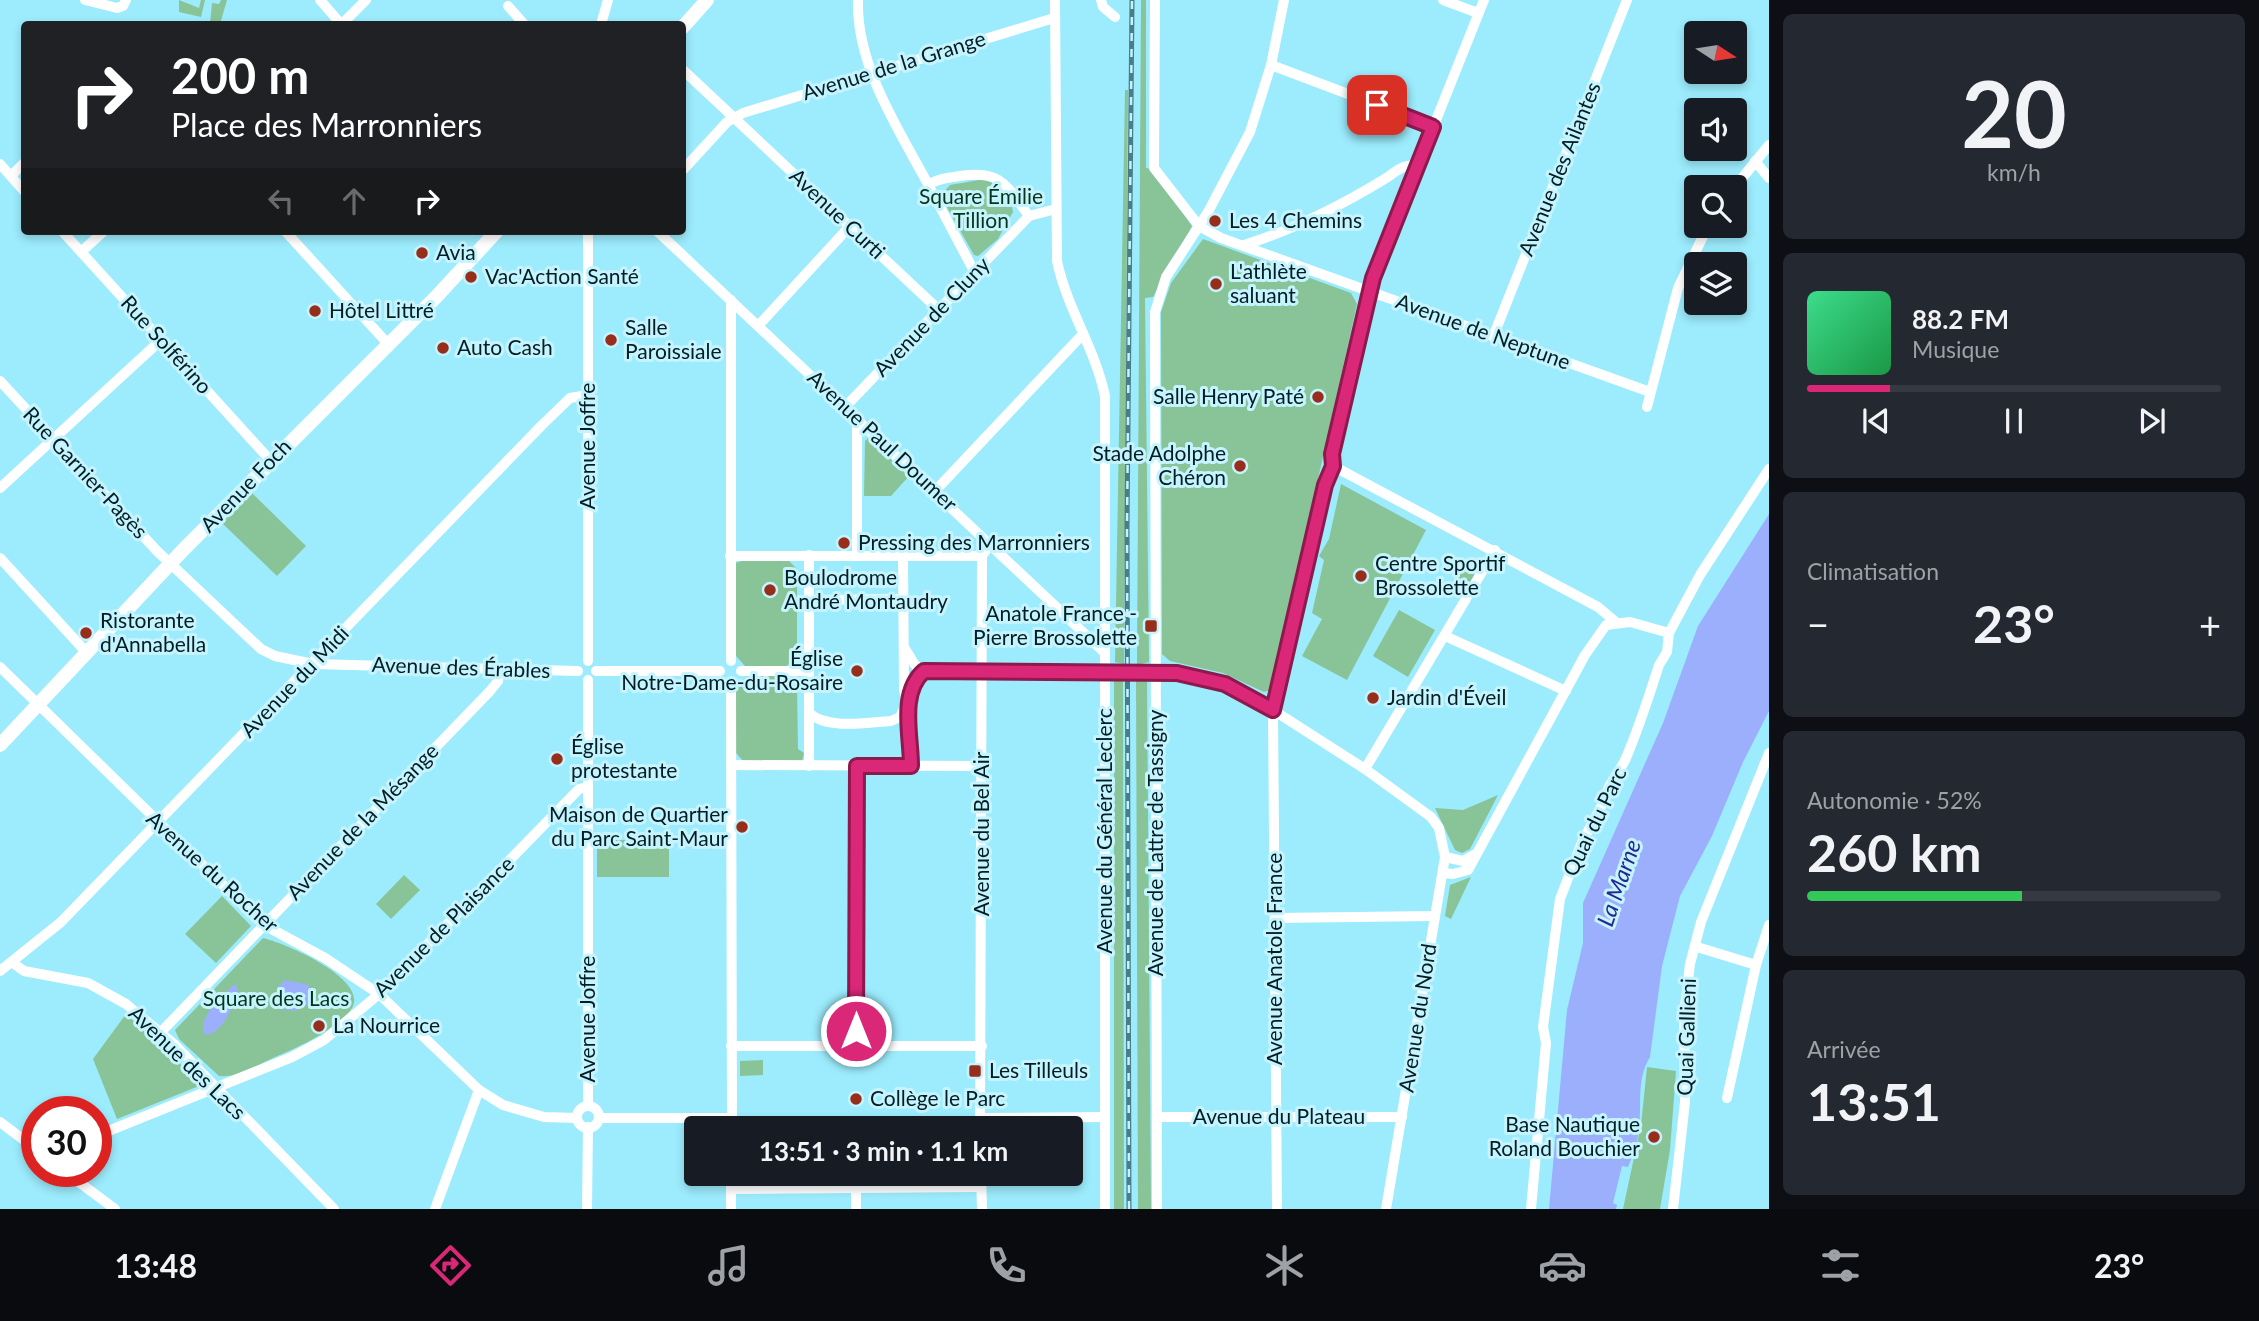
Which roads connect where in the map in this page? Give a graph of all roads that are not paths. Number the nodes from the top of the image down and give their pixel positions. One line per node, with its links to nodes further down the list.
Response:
1 (85, 0): 2 (street)
2 (126, 0)
3 (320, 0): 19 (street)
4 (366, 0): 20 (street)
5 (608, 0): 22 (street)
6 (707, 0): 23 (main road)
7 (858, 0): 25 (street)
8 (1055, 0): 17 (street, Avenue du Général Leclerc)
9 (1101, 0): 18 (street)
10 (1155, 0): 43 (street)
11 (1284, 0): 24 (street, Avenue de Lattre de Tassigny)
12 (1443, 0): 16 (street)
13 (1484, 0): 16 (street, Avenue Anatole France)
14 (1627, 0): 59 (street, Avenue des Ailantes)
15 (508, 6): 21 (street)
16 (1478, 13): 28 (street, Avenue Anatole France)
17 (1054, 18): 25 (street, Avenue de la Grange); 40 (street, Avenue du Général Leclerc)
18 (1115, 18)
19 (339, 21)
20 (345, 21)
21 (521, 21)
22 (602, 21)
23 (686, 24)
24 (1270, 65): 28 (street); 43 (street, Avenue de Lattre de Tassigny)
25 (873, 72): 27 (street, Avenue de la Grange); 38 (street)
26 (686, 73): 27 (street, Avenue Curti)
27 (734, 116): 34 (street); 42 (street, Avenue Curti)
28 (1433, 127): 33 (street, Avenue Anatole France)
29 (1769, 145): 30 (street)
30 (1755, 161): 35 (street); 37 (street)
31 (0, 164): 36 (street)
32 (21, 166): 36 (street)
33 (1417, 166): 51 (street); 54 (street, Avenue Anatole France)
34 (686, 167)
35 (1744, 175)
36 (10, 176): 39 (street)
37 (1769, 178)
38 (928, 185): 41 (street); 53 (street)
39 (21, 188)
40 (1056, 209): 41 (street); 58 (street, Avenue du Général Leclerc)
41 (1029, 216): 53 (street, Avenue de Cluny)
42 (850, 226): 56 (street, Avenue Curti); 57 (street)
43 (1199, 226): 51 (street, Avenue de Neptune); 104 (street, Avenue de Lattre de Tassigny)
44 (66, 235): 52 (street, Rue Solférino)
45 (99, 235): 52 (street)
46 (289, 235): 61 (street)
47 (493, 235): 61 (main road, Avenue Foch)
48 (588, 235): 64 (street, Avenue Joffre)
49 (661, 235): 55 (street, Avenue Paul Doumer)
50 (1702, 238): 63 (street)
51 (1244, 245): 54 (street, Avenue de Neptune)
52 (81, 251): 60 (street, Rue Solférino)
53 (975, 273): 56 (street, Avenue de Cluny)
54 (1370, 291): 59 (street, Avenue de Neptune); 70 (street, Avenue Anatole France)
55 (731, 300): 57 (street, Avenue Paul Doumer); 78 (street)
56 (940, 311): 65 (street, Avenue de Cluny)
57 (758, 326): 65 (street, Avenue Paul Doumer)
58 (1083, 334): 73 (street); 90 (street, Avenue du Général Leclerc)
59 (1493, 337): 63 (street, Avenue de Neptune)
60 (161, 340): 68 (street); 69 (street, Rue Solférino)
61 (388, 344): 69 (main road, Avenue Foch)
62 (0, 381): 68 (street, Rue Garnier-Pagès)
63 (1650, 392): 66 (street)
64 (588, 395): 91 (street, Avenue Joffre); 93 (street, Avenue du Midi)
65 (845, 407): 67 (street, Avenue Paul Doumer)
66 (1647, 407)
67 (857, 418): 73 (street, Avenue Paul Doumer); 77 (street)
68 (53, 439): 72 (street); 82 (street, Rue Garnier-Pagès)
69 (270, 460): 82 (main road, Avenue Foch)
70 (1333, 466): 75 (street); 110 (street, Avenue Anatole France)
71 (1769, 469): 86 (street, Quai du Parc)
72 (0, 488)
73 (934, 491): 74 (street, Avenue Paul Doumer)
74 (991, 542): 80 (street); 90 (street, Avenue Paul Doumer)
75 (1495, 551): 85 (street); 87 (street)
76 (809, 555): 77 (street); 78 (street); 84 (street)
77 (857, 555): 79 (street)
78 (730, 556): 92 (street)
79 (903, 556): 80 (street); 83 (street)
80 (982, 556): 102 (street, Avenue du Bel Air)
81 (0, 558): 89 (street)
82 (170, 564): 89 (main road, Avenue Foch); 93 (street, Avenue des Érables)
83 (904, 599): 84 (street); 88 (street)
84 (809, 600): 100 (street)
85 (1617, 623): 86 (street); 107 (street)
86 (1669, 633): 172 (street, Quai du Parc)
87 (1446, 636): 107 (street); 119 (street)
88 (904, 646): 101 (street); 108 (street)
89 (87, 653): 109 (main road, Avenue Foch)
90 (1105, 653): 103 (street, Avenue du Général Leclerc)
91 (588, 661): 96 (street); 97 (street)
92 (731, 661): 98 (street); 99 (street)
93 (313, 664): 95 (street, Avenue des Érables); 121 (street, Avenue du Midi)
94 (0, 667): 109 (street, Avenue du Rocher)
95 (499, 670): 96 (street, Avenue des Érables); 127 (street, Avenue de la Mésange)
96 (578, 671): 105 (street)
97 (596, 671): 98 (street); 105 (street)
98 (720, 671): 106 (street)
99 (741, 671): 100 (street); 106 (street)
100 (809, 671): 111 (street)
101 (924, 671): 102 (street); 108 (street)
102 (983, 671): 103 (street); 118 (street, Avenue du Bel Air)
103 (1105, 671): 104 (street); 144 (street, Avenue du Général Leclerc)
104 (1155, 671): 110 (street); 145 (street, Avenue de Lattre de Tassigny)
105 (588, 680): 120 (street, Avenue Joffre)
106 (731, 682): 114 (street)
107 (1566, 691): 122 (street)
108 (907, 702): 111 (street); 117 (street)
109 (37, 706): 112 (main road, Avenue Foch); 121 (street, Avenue du Rocher)
110 (1273, 710): 119 (street); 126 (street, Avenue Anatole France)
111 (809, 713): 115 (street)
112 (0, 745)
113 (1769, 753): 129 (street, Quai Gallieni)
114 (731, 765): 115 (street); 135 (street)
115 (809, 766): 116 (street)
116 (857, 766): 117 (street); 136 (street)
117 (911, 766): 118 (street)
118 (982, 766): 137 (street, Avenue du Bel Air)
119 (1365, 769): 123 (street)
120 (587, 788): 133 (street, Avenue de Plaisance); 141 (street, Avenue Joffre)
121 (158, 823): 127 (street, Avenue du Rocher); 130 (street, Avenue du Midi)
122 (1478, 853): 123 (street); 124 (street)
123 (1445, 857): 124 (street, Avenue du Nord)
124 (1443, 873): 125 (street, Avenue du Nord)
125 (1435, 916): 126 (street); 147 (street, Avenue du Nord)
126 (1275, 918): 146 (street, Avenue Anatole France)
127 (264, 925): 133 (street, Avenue du Rocher); 134 (street, Avenue de la Mésange)
128 (1769, 925): 131 (street)
129 (1697, 947): 131 (street); 173 (street, Quai Gallieni)
130 (13, 962): 132 (street, Avenue du Midi); 134 (street, Avenue des Lacs)
131 (1756, 965): 140 (street)
132 (0, 971)
133 (379, 994): 138 (street, Avenue de Plaisance); 139 (street, Avenue du Rocher)
134 (160, 1032): 138 (street, Avenue des Lacs)
135 (731, 1046): 136 (street); 142 (street)
136 (856, 1046): 137 (street)
137 (982, 1046): 143 (street, Avenue du Bel Air)
138 (216, 1088): 154 (street, Avenue de Plaisance); 162 (street, Avenue des Lacs)
139 (479, 1090): 148 (street, Avenue du Rocher); 163 (street)
140 (1727, 1098)
141 (588, 1106): 148 (street); 149 (street)
142 (732, 1116)
143 (980, 1116)
144 (1105, 1117): 150 (street); 168 (street, Avenue du Général Leclerc)
145 (1157, 1117): 146 (street, Avenue du Plateau); 169 (street, Avenue de Lattre de Tassigny)
146 (1277, 1117): 147 (street, Avenue du Plateau); 170 (street, Avenue Anatole France)
147 (1402, 1117): 171 (street, Avenue du Nord)
148 (578, 1118): 153 (street)
149 (599, 1118): 151 (street); 153 (street)
150 (1083, 1118)
151 (684, 1121)
152 (0, 1122): 155 (street)
153 (588, 1127): 164 (street)
154 (112, 1130)
155 (21, 1138)
156 (731, 1186): 160 (street)
157 (85, 1187): 161 (street)
158 (981, 1187): 159 (street); 167 (street)
159 (856, 1188): 160 (street); 166 (street)
160 (731, 1189): 165 (street)
161 (115, 1209)
162 (334, 1209)
163 (435, 1209)
164 (587, 1209)
165 (731, 1209)
166 (856, 1209)
167 (982, 1209)
168 (1105, 1209)
169 (1157, 1209)
170 (1277, 1209)
171 (1387, 1209)
172 (1531, 1209)
173 (1673, 1209)

